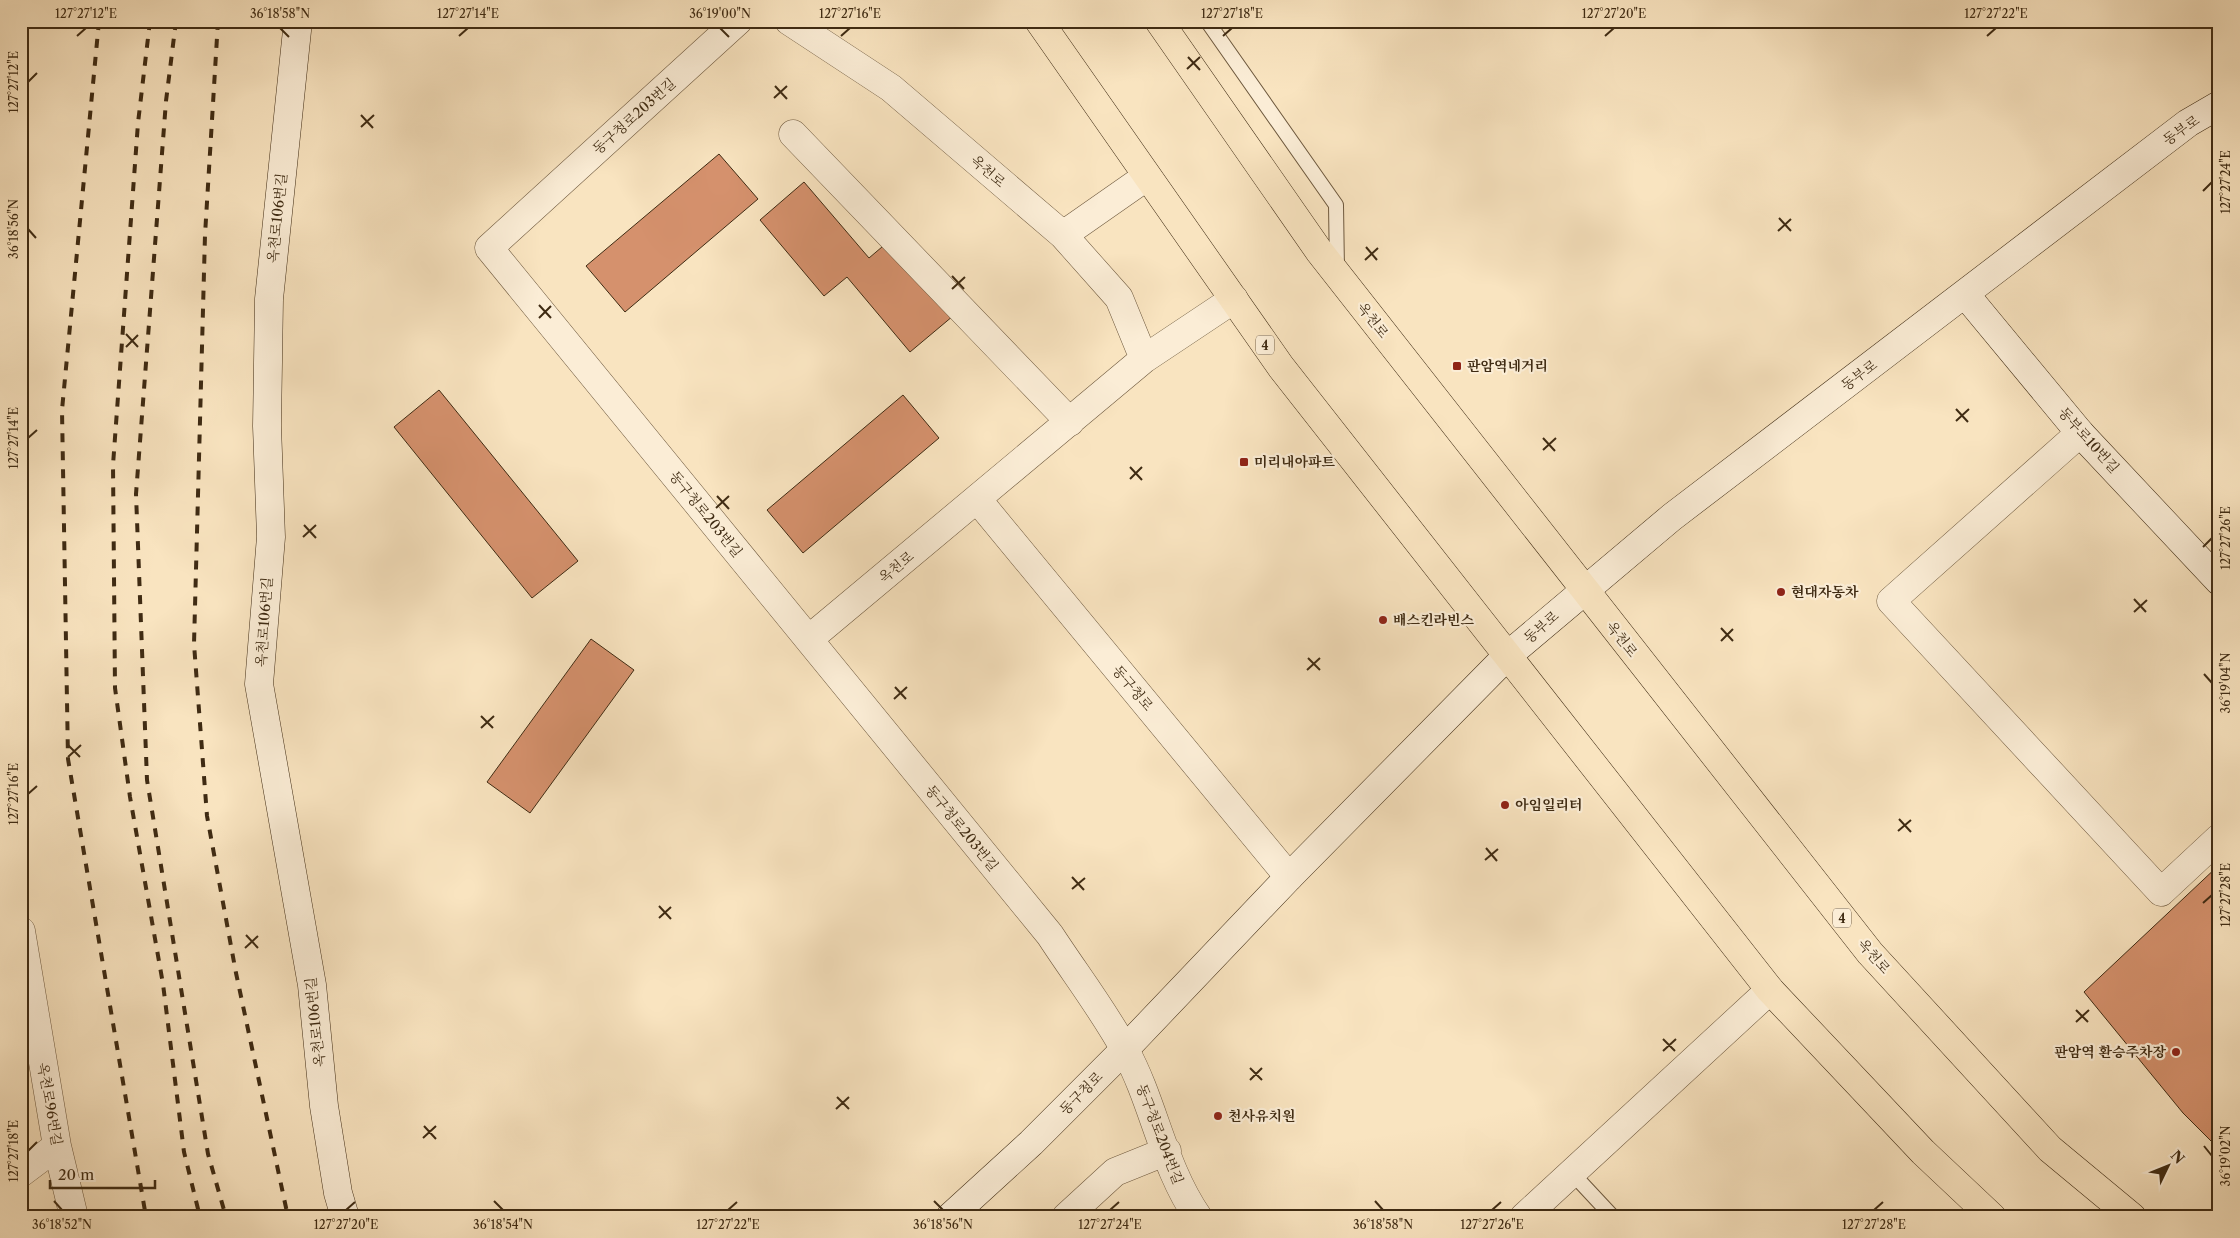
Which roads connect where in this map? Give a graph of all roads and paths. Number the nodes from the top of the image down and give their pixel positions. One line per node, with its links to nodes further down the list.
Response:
1 (298, 21): 32 (street, 옥천로106번길)
2 (738, 21): 20 (street, 동구청로203번길)
3 (789, 21): 10 (street, 옥천로)
4 (1039, 21): 9 (main road, 4)
5 (1159, 21): 11 (main road, 옥천로 / 4)
6 (1207, 21): 11 (lane)
7 (2219, 105): 12 (street, 동부로)
8 (794, 134): 15 (street)
9 (1146, 177): 10 (street); 13 (main road, 4)
10 (1063, 235): 14 (street, 옥천로)
11 (1337, 274): 19 (main road, 옥천로 / 4)
12 (1965, 294): 16 (street, 동부로10번길); 19 (street, 동부로)
13 (1234, 299): 14 (street, 옥천로); 21 (main road, 4)
14 (1144, 360): 15 (street, 옥천로)
15 (1070, 422): 17 (street, 옥천로)
16 (2080, 433): 18 (street, 동부로10번길); 22 (street)
17 (977, 499): 20 (street, 옥천로); 23 (street, 동구청로)
18 (2219, 581)
19 (1584, 590): 21 (street, 동부로); 39 (main road, 옥천로 / 4)
20 (809, 639): 26 (street, 동구청로203번길)
21 (1507, 656): 23 (street, 동구청로); 25 (main road, 4)
22 (2219, 838)
23 (1289, 877): 26 (street, 동구청로)
24 (21, 931): 27 (street, 옥천로96번길)
25 (1770, 990): 30 (street); 38 (main road, 4)
26 (1125, 1049): 28 (street, 동구청로204번길); 33 (street, 동구청로)
27 (57, 1146): 29 (street); 31 (street, 옥천로96번길)
28 (1167, 1151): 34 (street); 35 (street, 동구청로204번길)
29 (21, 1173)
30 (1572, 1173): 36 (street); 37 (lane)
31 (74, 1217)
32 (345, 1217)
33 (950, 1217)
34 (1066, 1217)
35 (1198, 1217)
36 (1524, 1217)
37 (1613, 1217)
38 (1992, 1217)
39 (2132, 1217)

